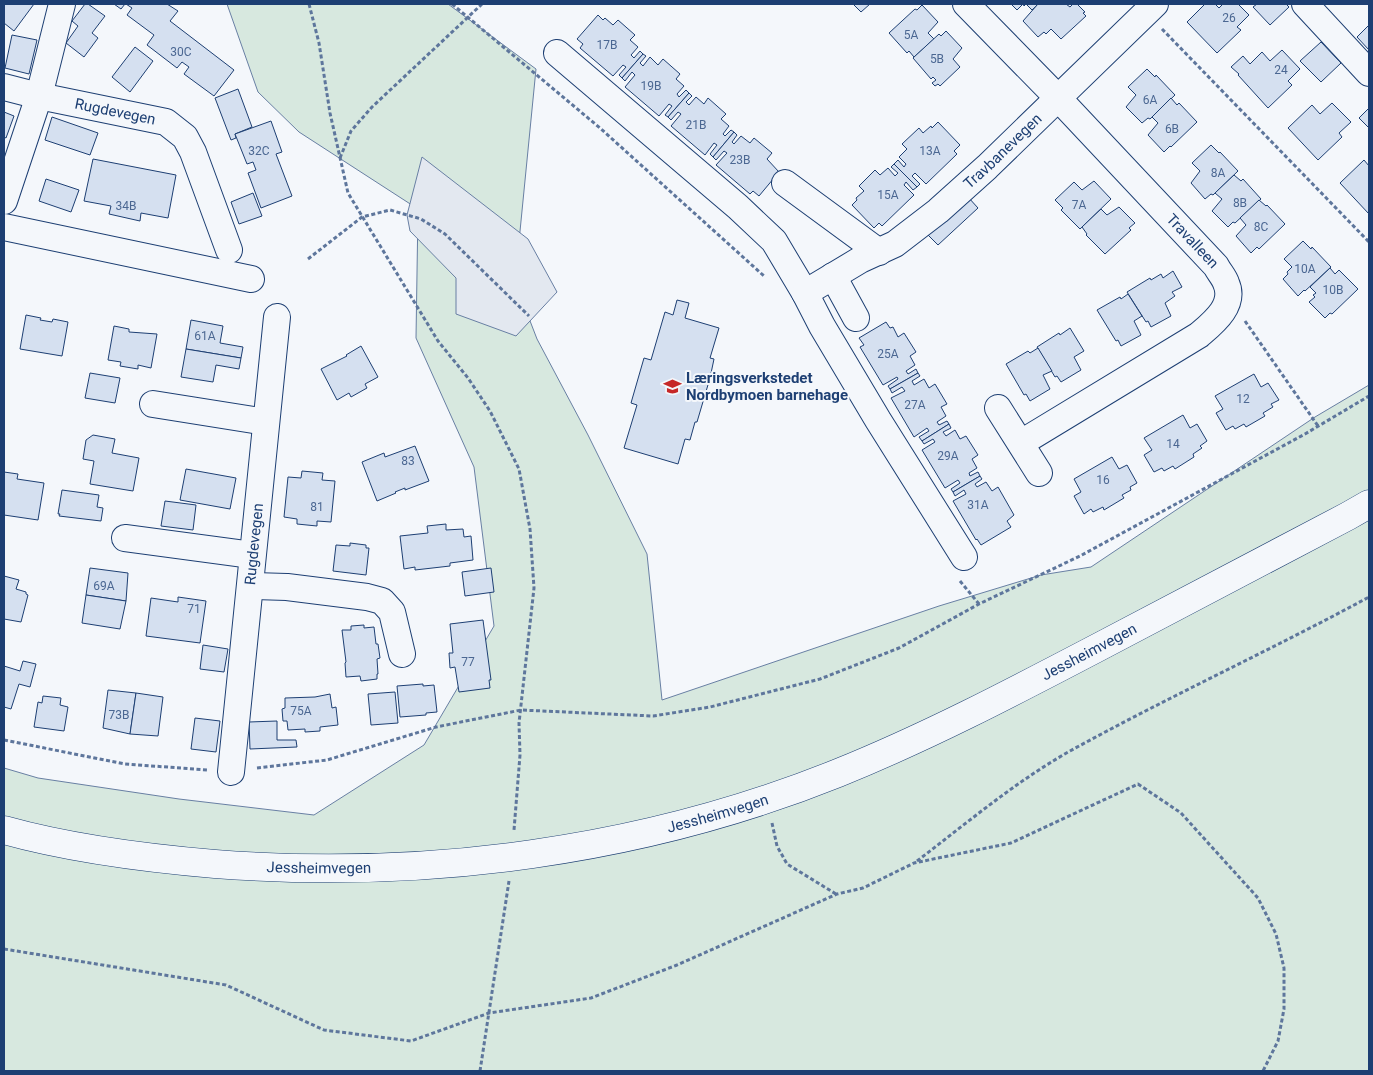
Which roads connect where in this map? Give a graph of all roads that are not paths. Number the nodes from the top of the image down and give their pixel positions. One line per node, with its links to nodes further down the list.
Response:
1 (62, 4): 8 (street)
2 (966, 4): 9 (street, Travalleen)
3 (1305, 4): 6 (street)
4 (1150, 8): 9 (street, Travbanevegen)
5 (557, 53): 17 (street)
6 (1369, 73)
7 (4, 87): 8 (street, Rugdevegen)
8 (39, 96): 11 (street); 13 (street, Rugdevegen)
9 (1058, 98): 14 (street, Travbanevegen); 23 (street, Travalleen)
10 (785, 183): 14 (street)
11 (4, 202)
12 (4, 228): 16 (street)
13 (229, 250)
14 (879, 252): 15 (street, Travbanevegen)
15 (833, 276): 17 (street, Travbanevegen); 19 (street)
16 (251, 279)
17 (805, 293): 28 (street)
18 (277, 318): 22 (street, Rugdevegen)
19 (856, 318)
20 (153, 404): 22 (street)
21 (998, 408): 23 (street)
22 (266, 422): 27 (street, Rugdevegen)
23 (1021, 443): 24 (street)
24 (1039, 473)
25 (1369, 504): 32 (main road, Jessheimvegen)
26 (126, 538): 27 (street)
27 (252, 555): 29 (street, Rugdevegen)
28 (960, 567)
29 (251, 586): 30 (street); 31 (street, Rugdevegen)
30 (402, 654)
31 (231, 772)
32 (4, 830)

